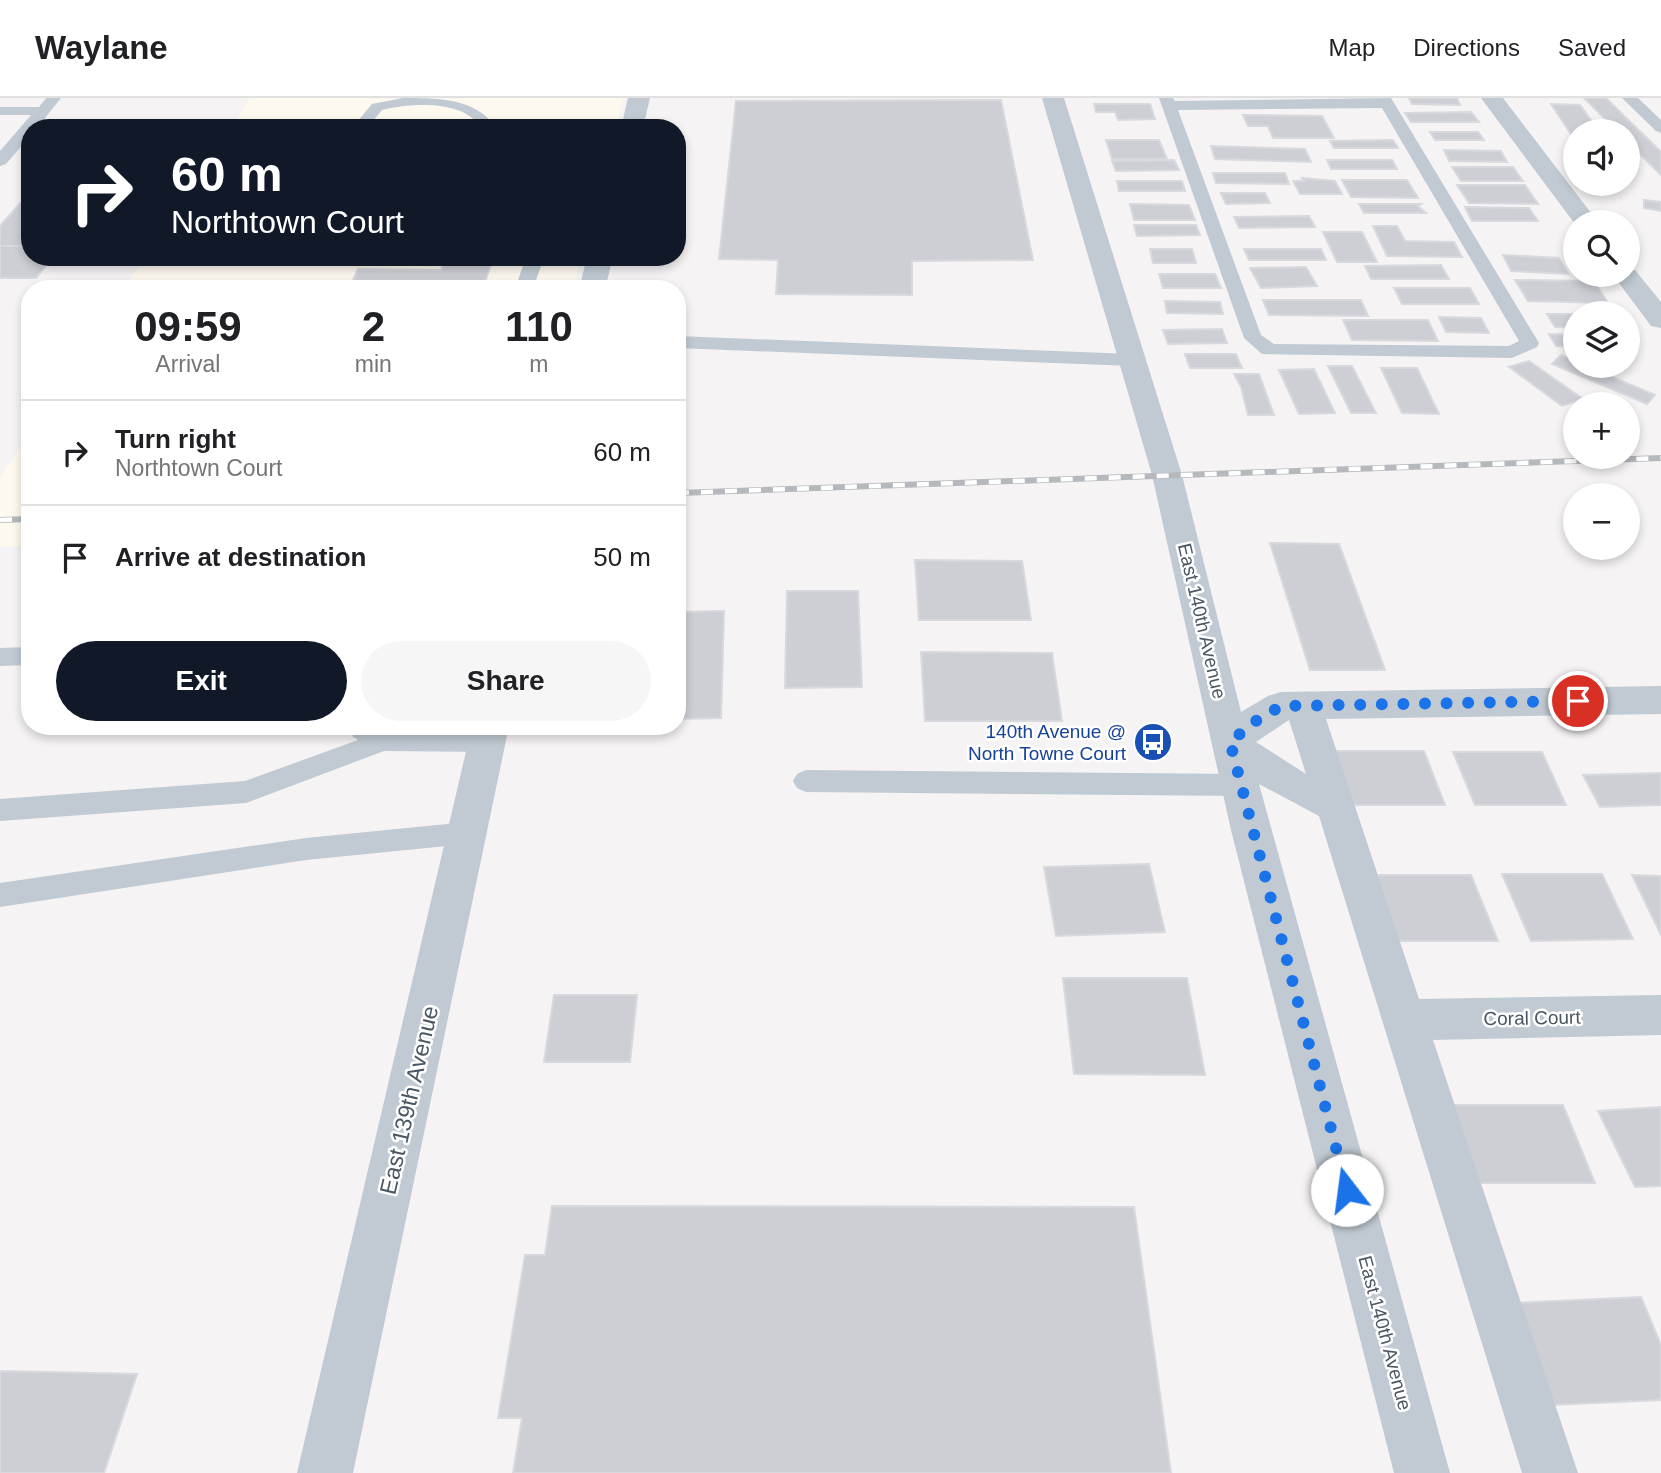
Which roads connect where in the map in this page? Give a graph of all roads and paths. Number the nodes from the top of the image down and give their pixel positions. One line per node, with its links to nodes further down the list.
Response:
1 (54, 98): 9 (lane)
2 (639, 98): 13 (street)
3 (1053, 98): 21 (street, East 140th Avenue)
4 (1492, 98): 17 (street)
5 (1629, 98): 14 (lane)
6 (1386, 101): 7 (lane); 7 (lane)
7 (1167, 102)
8 (0, 111): 9 (lane)
9 (43, 111): 10 (lane)
10 (36, 119)
11 (364, 119): 12 (lane)
12 (483, 119)
13 (634, 119)
14 (1661, 128)
15 (21, 137): 16 (lane)
16 (0, 161)
17 (1577, 210)
18 (1635, 287): 19 (street)
19 (1661, 320)
20 (686, 342): 21 (lane)
21 (1132, 360): 28 (street, East 140th Avenue)
22 (21, 656): 23 (lane)
23 (0, 657)
24 (1661, 700): 25 (street)
25 (1303, 705): 28 (street); 31 (street)
26 (371, 735): 32 (lane)
27 (489, 735): 33 (street, East 139th Avenue)
28 (1230, 742): 30 (street, East 140th Avenue); 31 (street)
29 (806, 782): 30 (lane)
30 (1240, 785): 38 (street, East 140th Avenue)
31 (1335, 806): 36 (street)
32 (0, 810)
33 (467, 832): 34 (lane); 37 (street, East 139th Avenue)
34 (0, 895)
35 (1661, 1016): 36 (street, Coral Court)
36 (1404, 1020): 39 (street)
37 (326, 1473)
38 (1422, 1473)
39 (1550, 1473)

